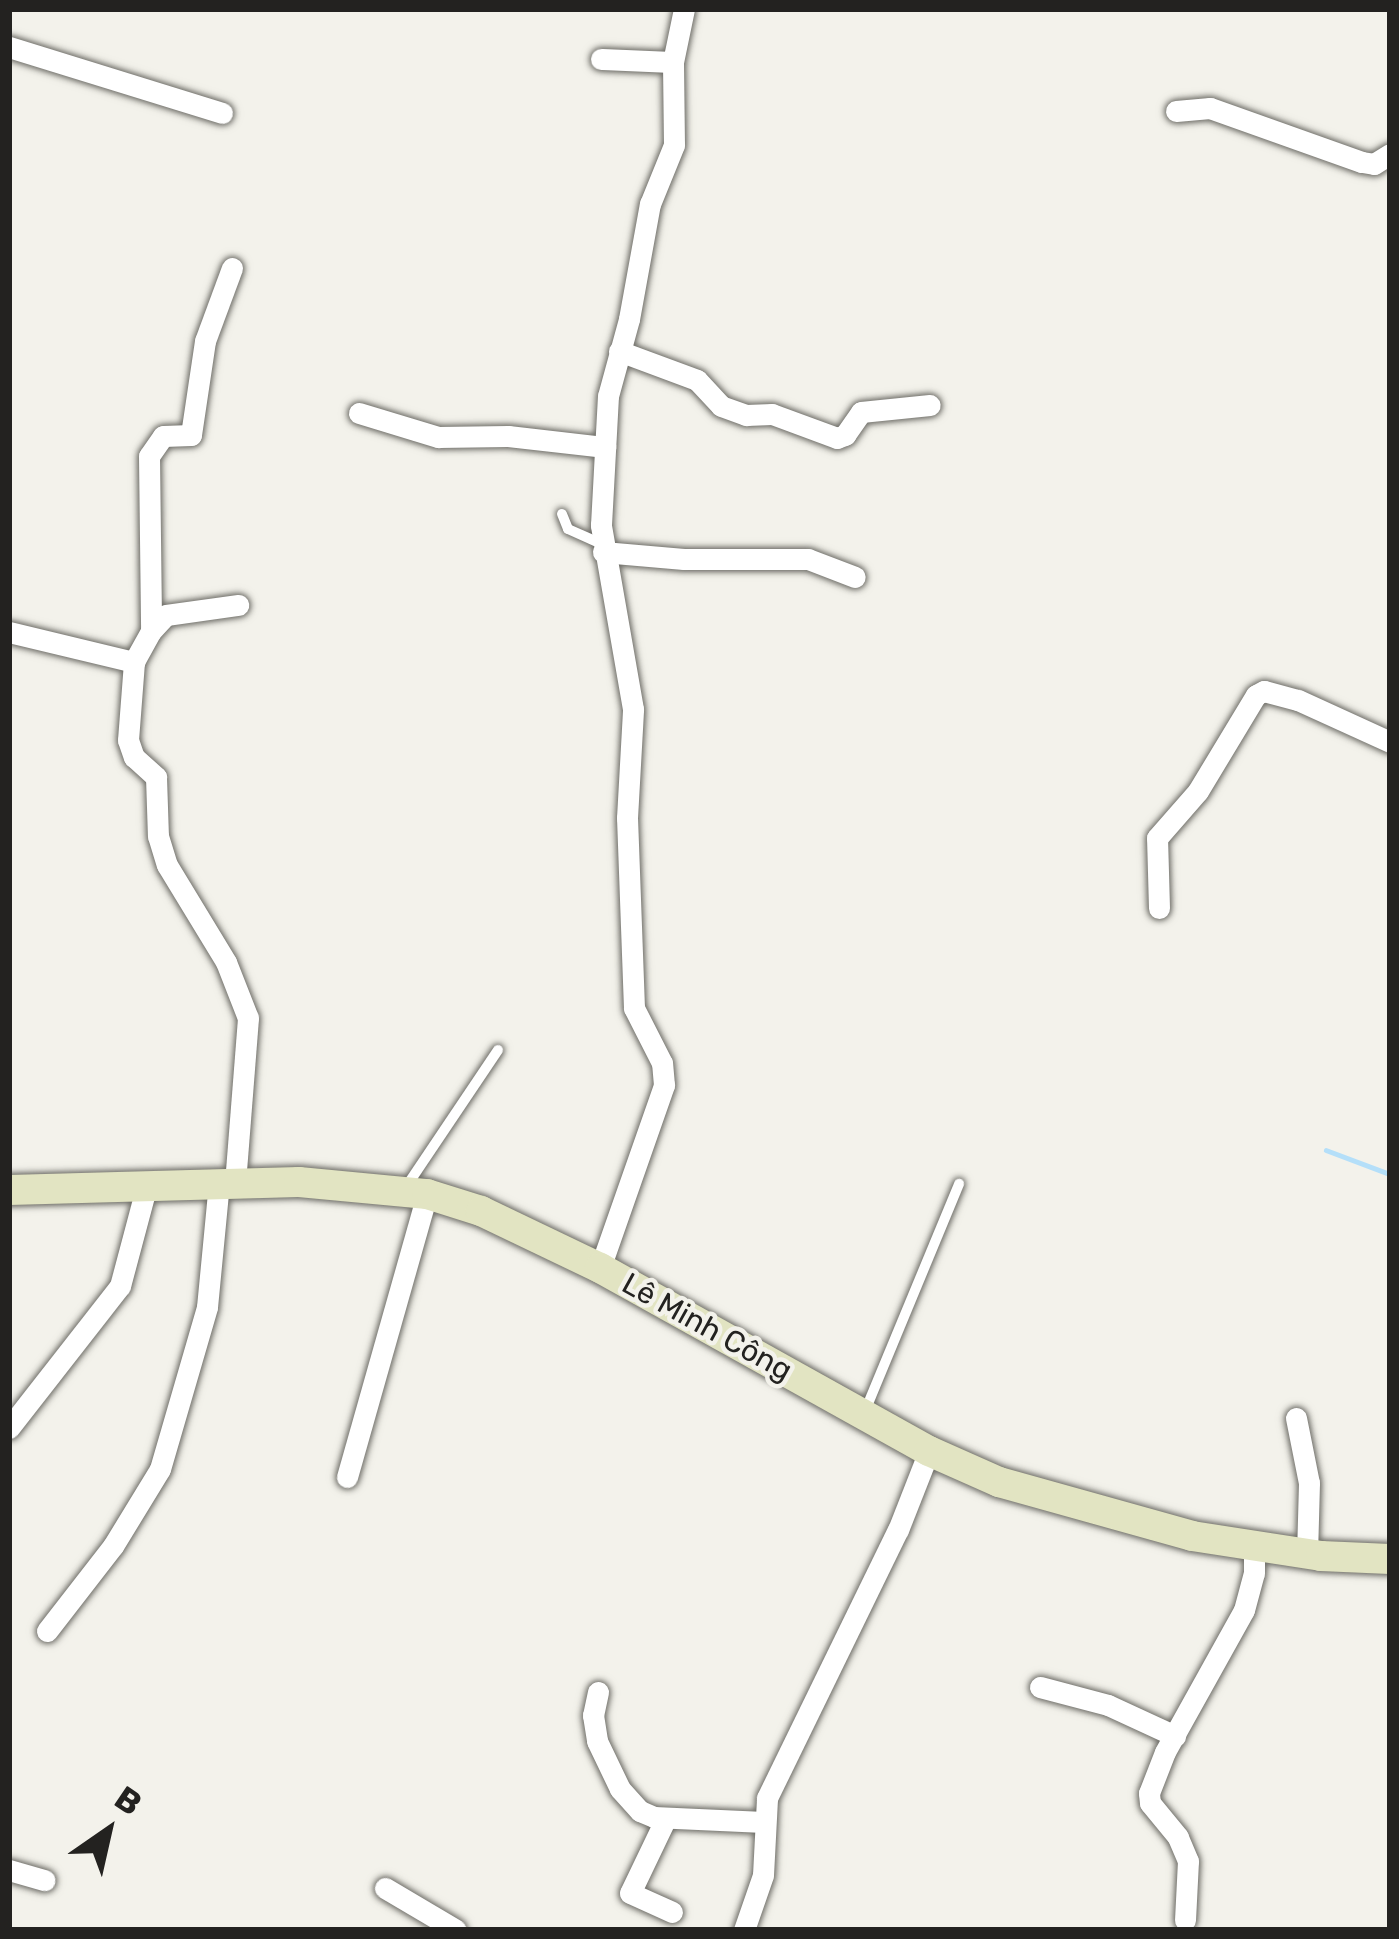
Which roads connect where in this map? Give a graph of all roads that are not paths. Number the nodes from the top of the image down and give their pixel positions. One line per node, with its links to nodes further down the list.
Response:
1 (684, 9): 4 (street)
2 (9, 47): 6 (street)
3 (601, 59): 4 (street)
4 (673, 62): 9 (street)
5 (1176, 111): 7 (street)
6 (222, 113)
7 (1389, 151)
8 (232, 268): 17 (street)
9 (619, 351): 10 (street); 12 (street)
10 (929, 405)
11 (359, 413): 12 (street)
12 (605, 447): 14 (street)
13 (562, 514): 14 (lane)
14 (602, 548): 15 (street); 28 (street)
15 (855, 577)
16 (238, 604): 17 (street)
17 (151, 631): 19 (street)
18 (9, 632): 19 (street)
19 (134, 662): 23 (street)
20 (1390, 742): 21 (street)
21 (1159, 908)
22 (498, 1050): 27 (lane)
23 (227, 1183): 25 (main road, Lê Minh Công); 27 (main road, Lê Minh Công); 37 (street)
24 (959, 1184): 29 (lane)
25 (146, 1188): 26 (main road, Lê Minh Công); 31 (street)
26 (9, 1190)
27 (416, 1191): 28 (main road, Lê Minh Công); 33 (street)
28 (600, 1268): 29 (main road, Lê Minh Công)
29 (864, 1414): 32 (main road, Lê Minh Công)
30 (1296, 1418): 35 (street)
31 (9, 1428)
32 (929, 1451): 34 (main road, Lê Minh Công); 42 (street)
33 (347, 1477)
34 (1254, 1547): 35 (main road, Lê Minh Công); 40 (street)
35 (1307, 1554): 36 (main road, Lê Minh Công)
36 (1390, 1559)
37 (46, 1631)
38 (1040, 1687): 40 (street)
39 (598, 1692): 41 (street)
40 (1174, 1736): 47 (street)
41 (666, 1818): 42 (street); 46 (street)
42 (764, 1822): 49 (street)
43 (9, 1870): 44 (street)
44 (45, 1880)
45 (386, 1888): 48 (street)
46 (672, 1912)
47 (1185, 1920)
48 (456, 1930)
49 (744, 1930)

